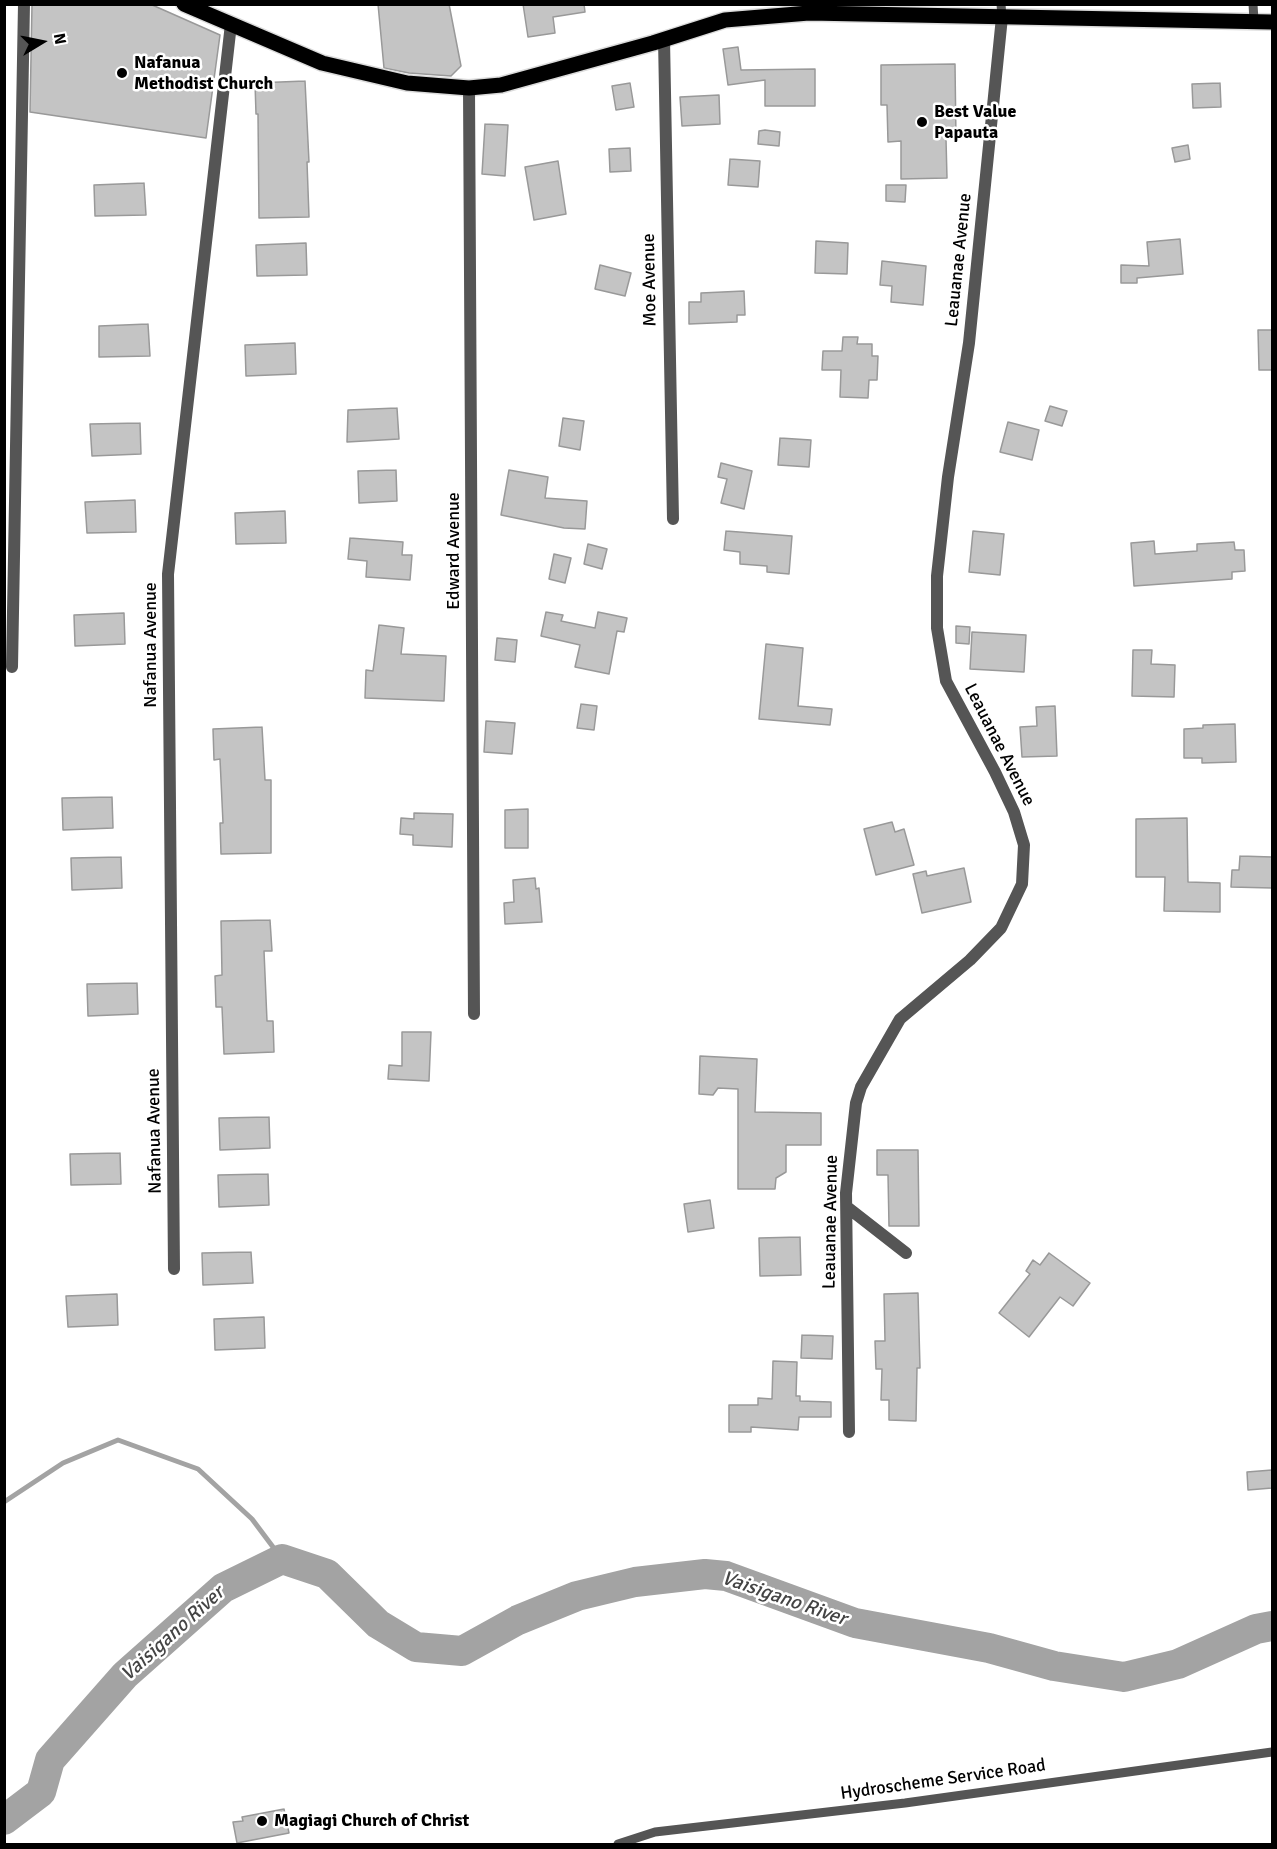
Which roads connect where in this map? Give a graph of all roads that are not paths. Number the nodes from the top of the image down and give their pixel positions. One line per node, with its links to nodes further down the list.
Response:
1 (24, 4): 12 (street)
2 (184, 4): 8 (main road)
3 (1253, 4): 6 (lane)
4 (809, 9): 5 (main road); 9 (main road)
5 (1001, 11): 6 (main road); 14 (street, Leauanae Avenue)
6 (1254, 21): 7 (main road)
7 (1272, 22)
8 (231, 24): 10 (main road); 16 (street, Nafanua Avenue)
9 (664, 39): 10 (main road); 11 (street, Moe Avenue)
10 (468, 88): 13 (street, Edward Avenue)
11 (673, 519)
12 (12, 667)
13 (474, 1014)
14 (847, 1207): 15 (street); 17 (street, Leauanae Avenue)
15 (906, 1253)
16 (174, 1269)
17 (849, 1432)
18 (1272, 1752): 19 (lane, Hydroscheme Service Road)
19 (618, 1845)

